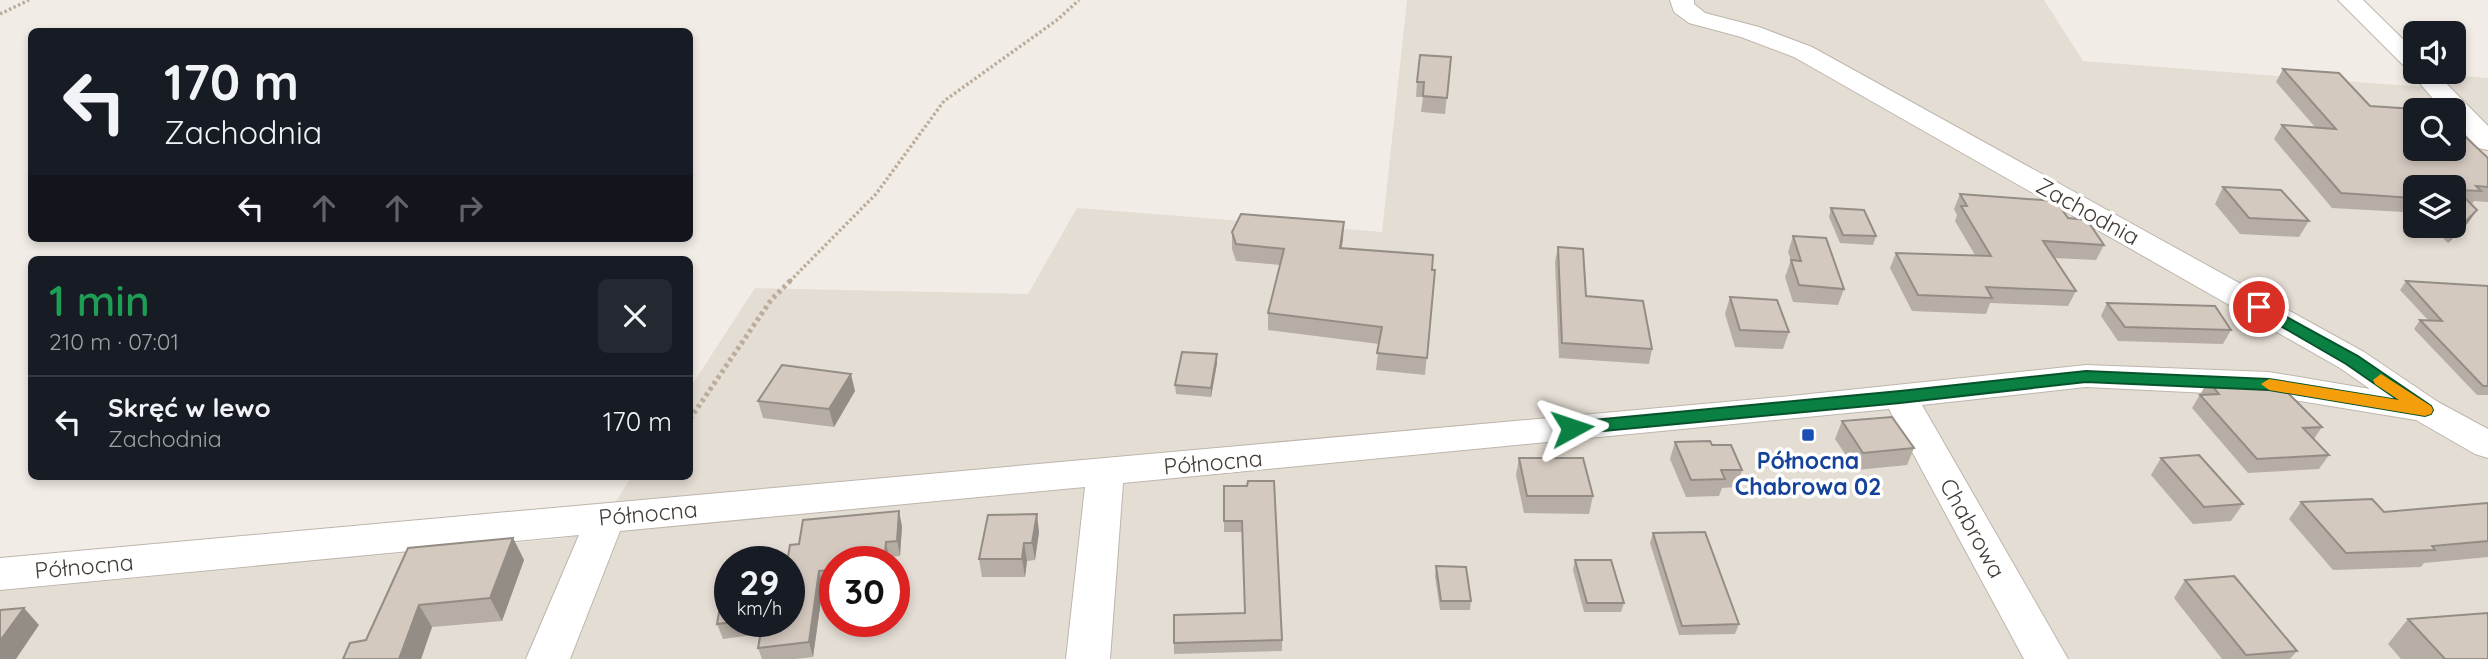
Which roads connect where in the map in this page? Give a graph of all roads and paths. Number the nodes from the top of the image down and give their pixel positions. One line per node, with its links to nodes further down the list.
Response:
1 (29, 0): 5 (path)
2 (1079, 0): 11 (path)
3 (1682, 0): 10 (street, Zachodnia)
4 (2350, 0): 6 (street)
5 (0, 14)
6 (2403, 53)
7 (2432, 84): 8 (street)
8 (2488, 142)
9 (1900, 397): 10 (street, Północna); 13 (street, Północna); 18 (street, Chabrowa)
10 (2425, 410): 12 (street, Zachodnia)
11 (693, 415)
12 (2488, 445)
13 (1105, 472): 14 (street, Północna); 17 (street)
14 (606, 517): 15 (street, Północna); 16 (street)
15 (0, 574)
16 (548, 659)
17 (1088, 659)
18 (2046, 659)

